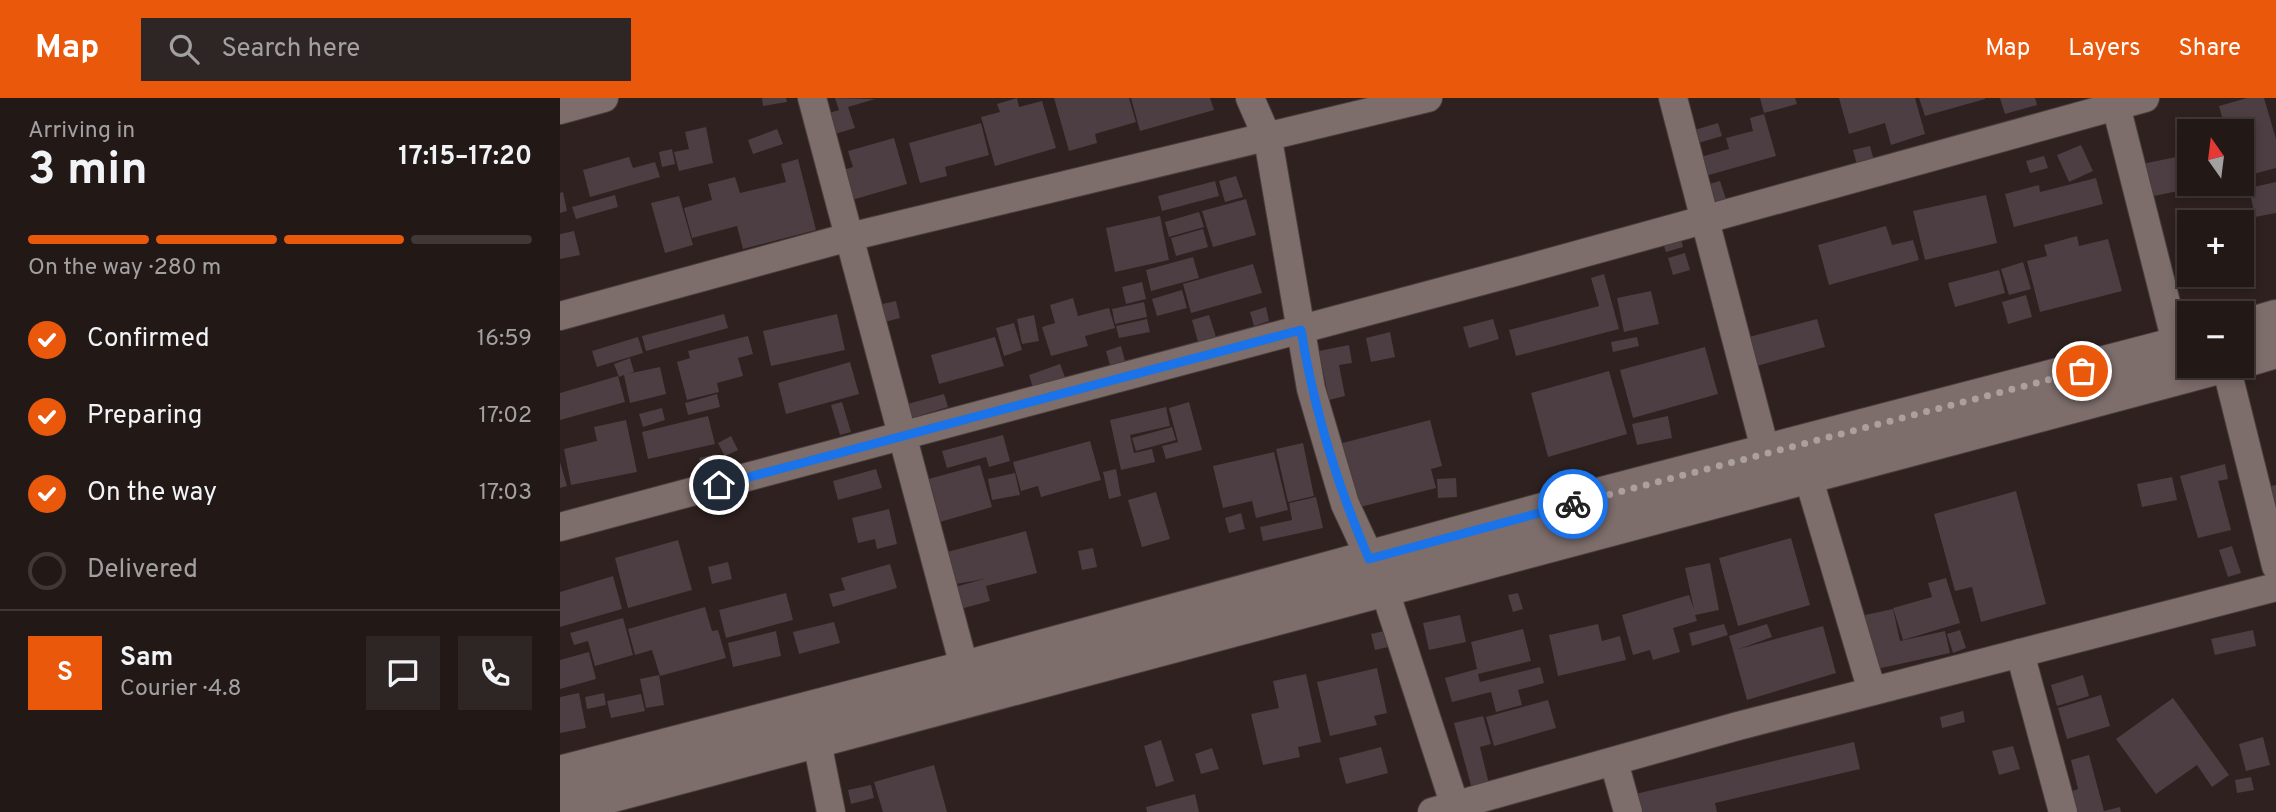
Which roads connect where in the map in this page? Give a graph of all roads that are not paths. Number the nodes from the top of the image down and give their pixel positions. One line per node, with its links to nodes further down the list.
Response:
1 (604, 98): 8 (street)
2 (812, 98): 11 (street)
3 (1250, 98): 9 (street)
4 (1429, 98): 9 (street)
5 (1673, 98): 10 (street)
6 (2145, 98): 7 (street)
7 (2115, 102): 10 (street); 14 (street)
8 (560, 110)
9 (1268, 139): 11 (street); 16 (street)
10 (1705, 218): 16 (street); 23 (street)
11 (849, 237): 12 (street); 22 (street)
12 (560, 316)
13 (2276, 319): 15 (street)
14 (2177, 323)
15 (2254, 325)
16 (1301, 330): 22 (street); 27 (street)
17 (2177, 346): 23 (street)
18 (2276, 349): 19 (street)
19 (2254, 355)
20 (2177, 376): 24 (street)
21 (2229, 378): 26 (street)
22 (903, 436): 25 (street); 30 (street)
23 (1766, 453): 27 (street)
24 (1807, 473): 27 (street); 31 (street)
25 (560, 527)
26 (2276, 566)
27 (1377, 574): 30 (street); 32 (street); 36 (street)
28 (2276, 587): 29 (street)
29 (2020, 653): 31 (street); 39 (street)
30 (965, 670): 32 (street)
31 (1872, 691): 33 (street)
32 (813, 724): 34 (street); 35 (street); 37 (street)
33 (1614, 762): 36 (street); 38 (street)
34 (560, 775)
35 (560, 807)
36 (1443, 809)
37 (831, 812)
38 (1628, 812)
39 (2063, 812)

